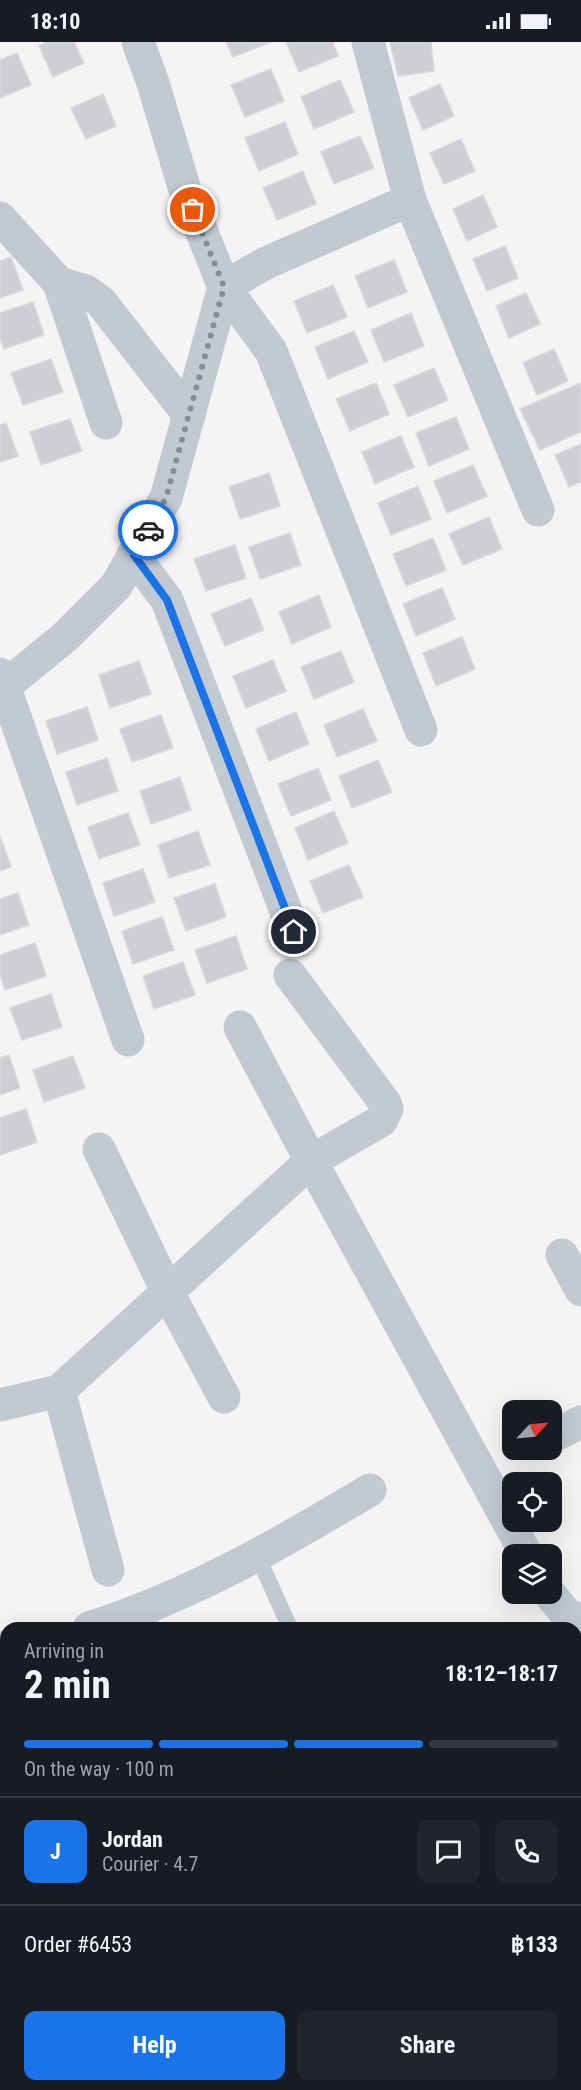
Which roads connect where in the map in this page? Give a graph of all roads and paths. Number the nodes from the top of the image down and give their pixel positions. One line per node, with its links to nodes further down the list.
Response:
1 (138, 42): 6 (street)
2 (368, 42): 3 (street)
3 (410, 200): 6 (street); 9 (street)
4 (0, 218): 5 (street)
5 (59, 282): 7 (street); 8 (street)
6 (224, 287): 7 (street); 12 (street)
7 (189, 415): 10 (street)
8 (106, 423)
9 (538, 510)
10 (134, 555): 11 (street); 13 (street)
11 (2, 684): 16 (street)
12 (421, 730)
13 (294, 932)
14 (290, 975): 18 (street)
15 (240, 1028): 18 (street)
16 (129, 1040)
17 (99, 1149): 21 (street)
18 (311, 1161): 21 (street); 26 (street)
19 (562, 1255): 20 (street)
20 (581, 1290)
21 (168, 1293): 22 (street); 23 (street)
22 (59, 1391): 24 (street); 28 (street)
23 (224, 1397)
24 (0, 1403)
25 (370, 1490): 27 (street)
26 (521, 1544)
27 (258, 1557): 30 (street); 33 (lane)
28 (108, 1570)
29 (558, 1604): 31 (street)
30 (149, 1619): 32 (street)
31 (581, 1620)
32 (129, 1622)
33 (287, 1622)

